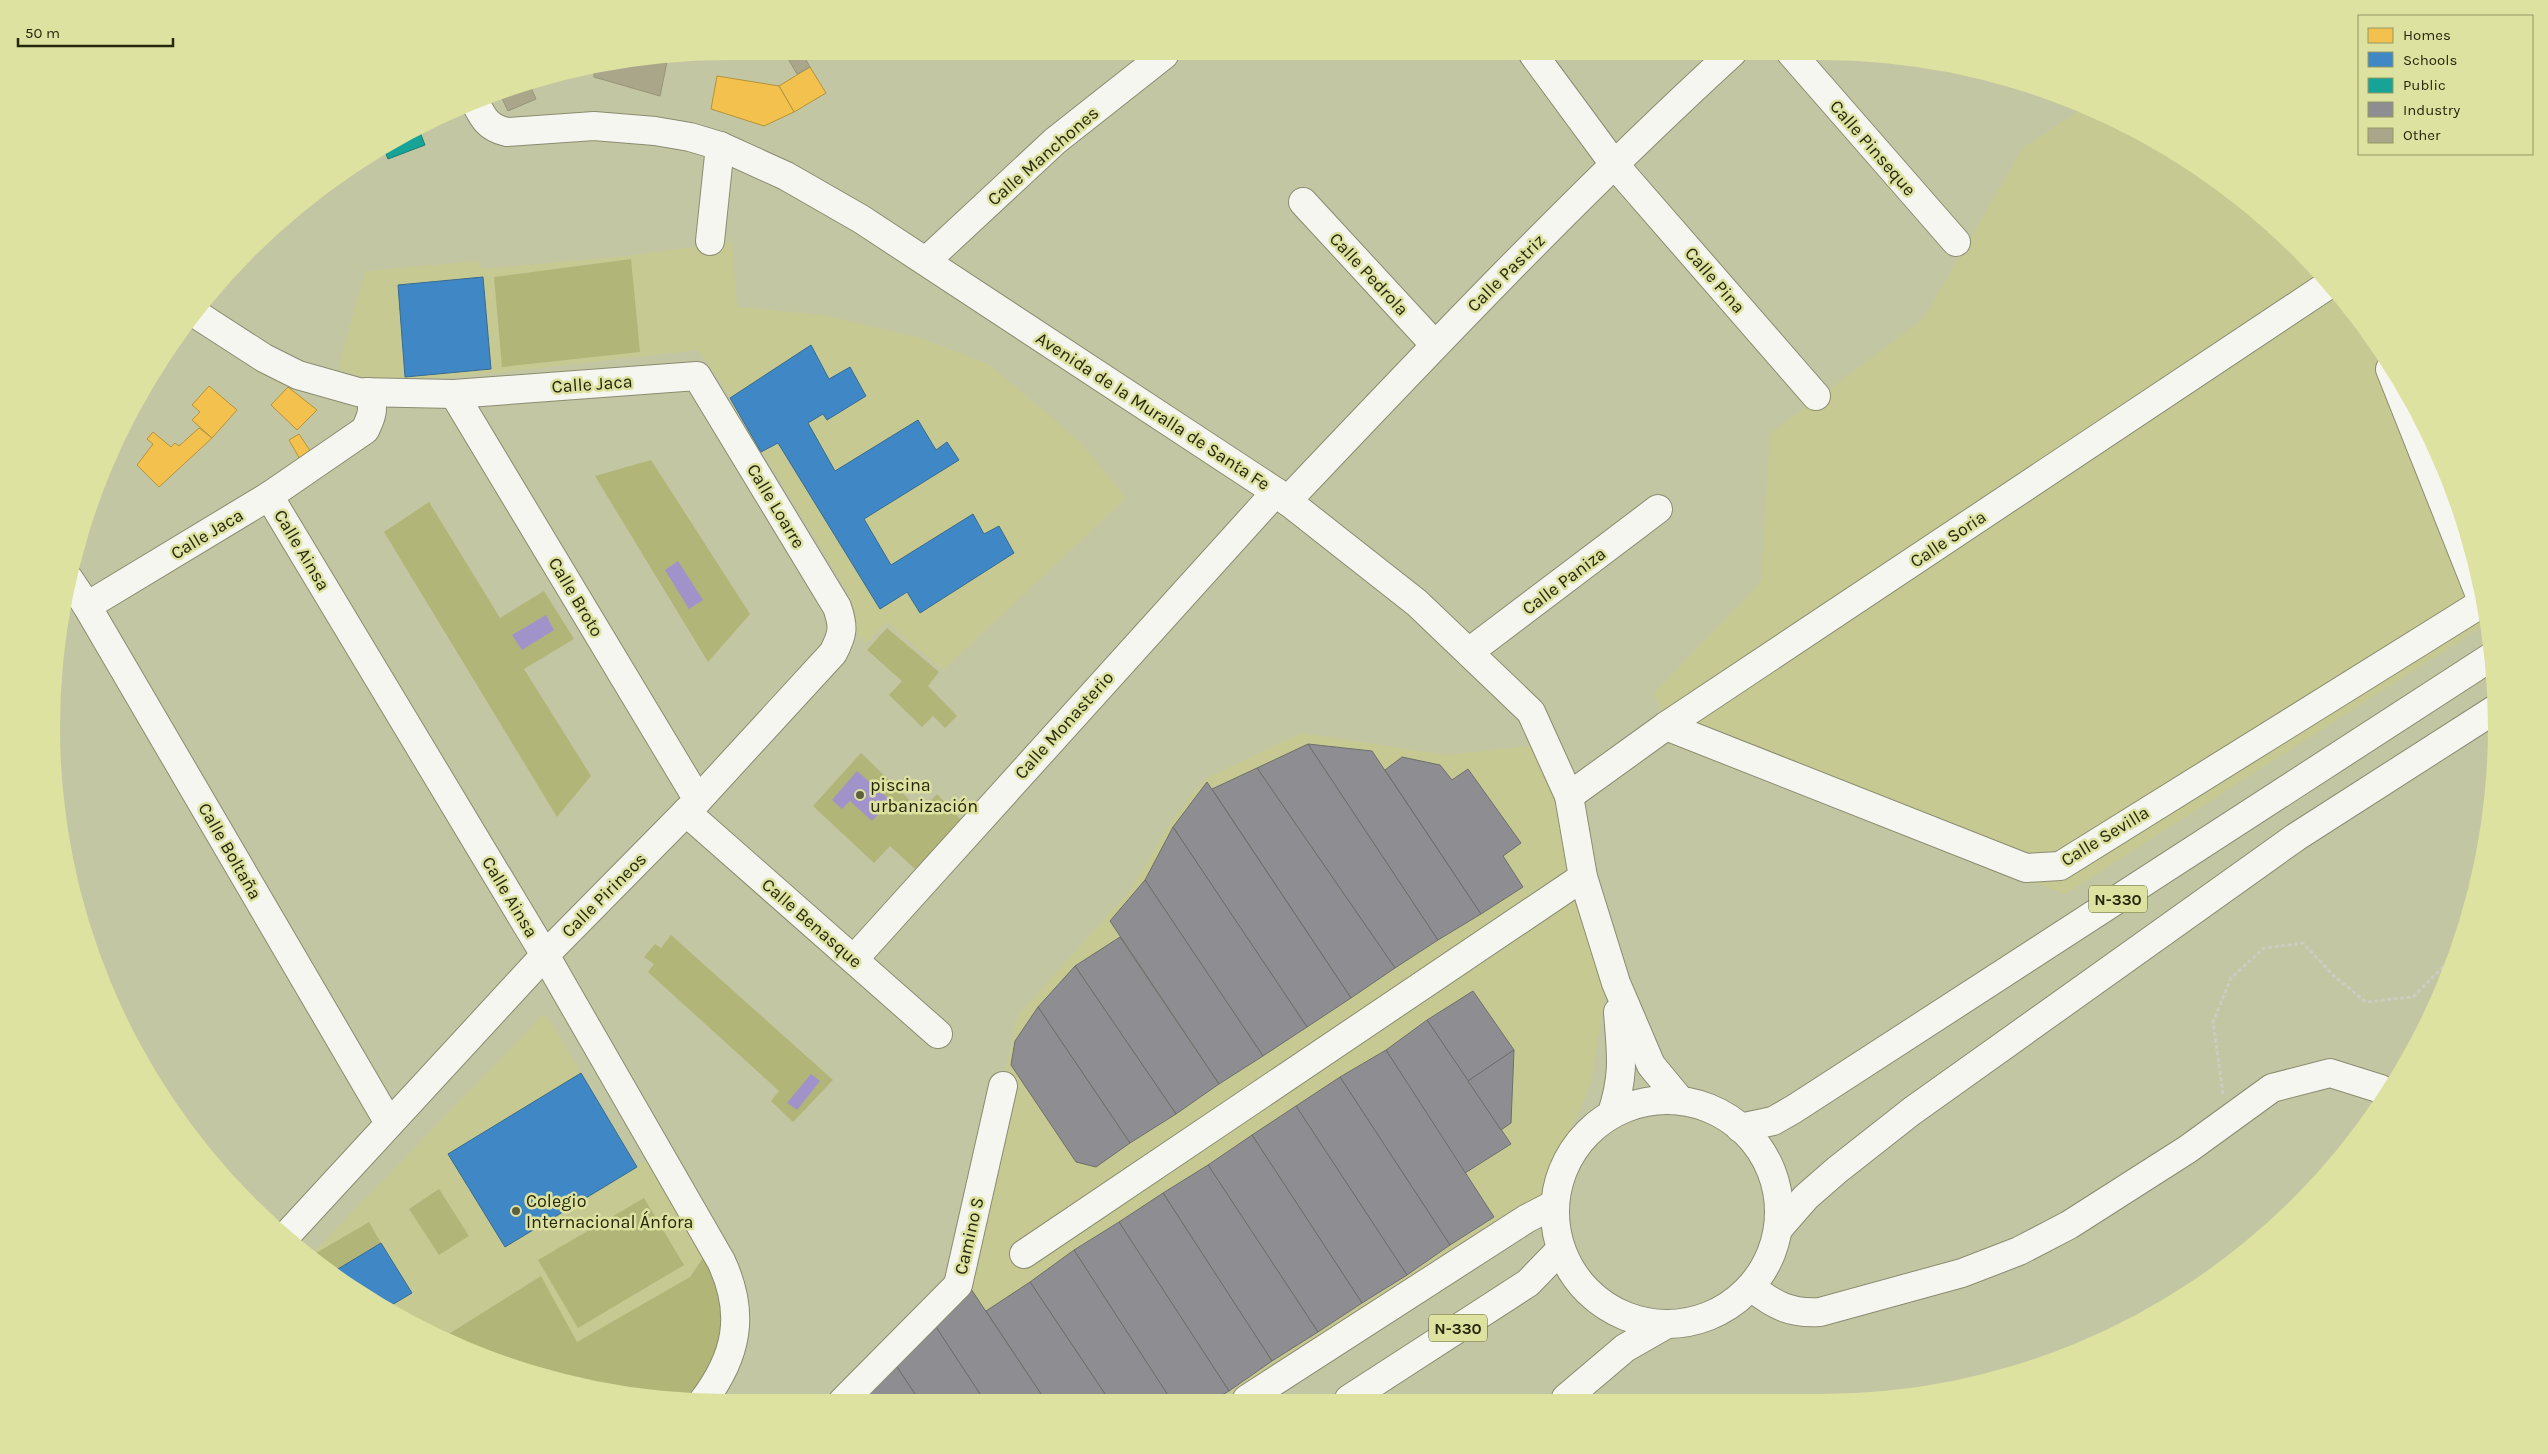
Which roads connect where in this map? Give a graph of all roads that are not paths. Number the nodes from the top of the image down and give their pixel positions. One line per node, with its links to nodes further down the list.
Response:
1 (1158, 60): 11 (main road, Calle Manchones)
2 (1537, 60): 7 (main road, Calle Pina)
3 (1725, 60): 7 (main road, Calle Pastriz)
4 (1797, 60): 10 (main road, Calle Pinseque)
5 (478, 109): 6 (main road, Avenida de la Muralla de Santa Fe)
6 (720, 146): 9 (main road); 11 (main road, Avenida de la Muralla de Santa Fe)
7 (1614, 164): 14 (main road, Calle Pastriz); 18 (main road, Calle Pina)
8 (1303, 202): 14 (main road, Calle Pedrola)
9 (710, 242)
10 (1956, 242)
11 (926, 261): 21 (main road, Avenida de la Muralla de Santa Fe)
12 (2323, 288): 31 (main road, Calle Soria)
13 (201, 317): 16 (main road, Calle Jaca)
14 (1435, 345): 21 (main road, Calle Pastriz)
15 (697, 376): 17 (main road, Calle Jaca); 27 (main road, Calle Loarre)
16 (368, 392): 17 (main road, Calle Jaca); 20 (main road, Calle Jaca)
17 (454, 394): 33 (main road, Calle Broto)
18 (1816, 396)
19 (2403, 401): 23 (main road)
20 (269, 496): 25 (main road, Calle Jaca); 35 (main road, Calle Ainsa)
21 (1281, 496): 28 (main road, Avenida de la Muralla de Santa Fe); 36 (main road, Calle Monasterio)
22 (1658, 509): 28 (main road, Calle Paniza)
23 (2467, 563)
24 (75, 588): 25 (main road, Calle Boltaña)
25 (88, 606): 43 (main road, Calle Boltaña)
26 (2477, 606): 31 (main road, Calle Sevilla)
27 (840, 640): 33 (main road, Calle Pirineos)
28 (1469, 652): 32 (main road, Avenida de la Muralla de Santa Fe)
29 (2484, 661): 44 (main road, N-330)
30 (2488, 714): 46 (main road, N-330)
31 (1666, 726): 32 (main road, Calle Soria)
32 (1569, 796): 34 (main road, Avenida de la Muralla de Santa Fe)
33 (692, 806): 35 (main road, Calle Pirineos); 36 (main road, Calle Benasque)
34 (1583, 877): 37 (main road, Avenida de la Muralla de Santa Fe); 49 (main road)
35 (545, 955): 43 (main road, Calle Pirineos); 52 (main road, Calle Ainsa)
36 (854, 959): 38 (main road, Calle Benasque)
37 (1616, 984): 41 (main road, Avenida de la Muralla de Santa Fe); 42 (main road, Avenida de la Muralla de Santa Fe)
38 (938, 1034)
39 (1002, 1086): 53 (main road, Camino S)
40 (2381, 1090): 50 (main road)
41 (1679, 1099): 42 (main road, N-330); 44 (main road, N-330)
42 (1612, 1113): 45 (main road, N-330)
43 (389, 1123): 47 (main road, Calle Pirineos)
44 (1740, 1128): 46 (main road, N-330)
45 (1554, 1204): 48 (main road, N-330); 54 (main road)
46 (1778, 1229): 50 (main road, N-330)
47 (291, 1231)
48 (1561, 1249): 51 (main road, N-330); 55 (main road, N-330)
49 (1024, 1254)
50 (1751, 1287): 51 (main road, N-330)
51 (1667, 1324): 56 (main road, N-330)
52 (709, 1394)
53 (850, 1394)
54 (1255, 1394)
55 (1357, 1394)
56 (1571, 1394)

